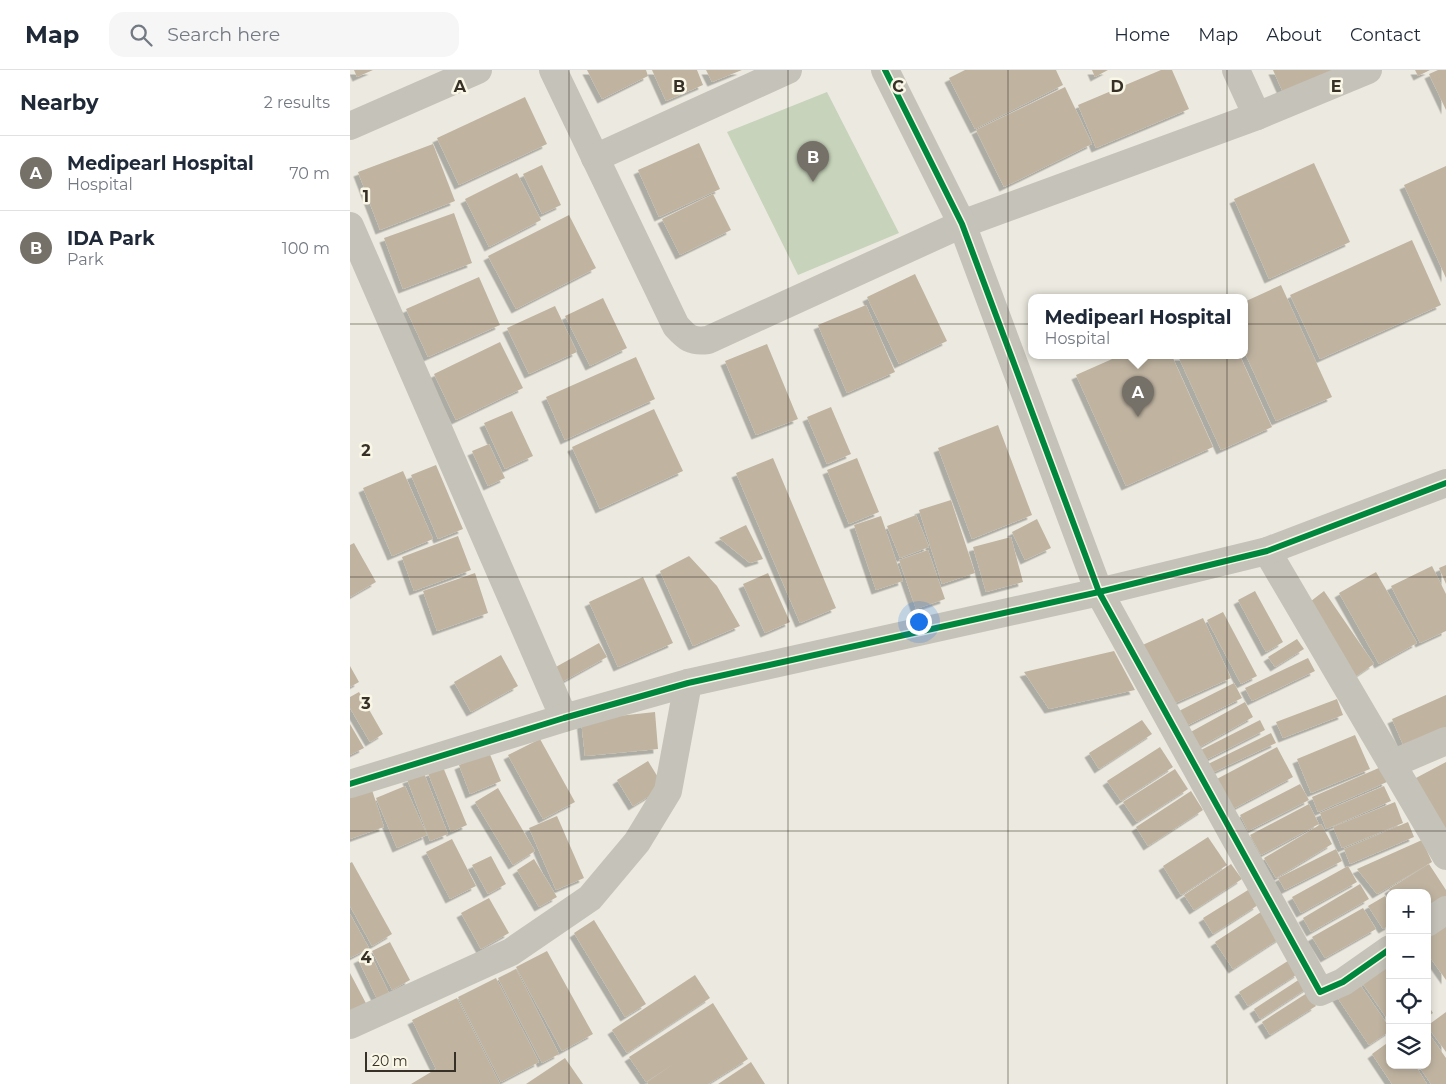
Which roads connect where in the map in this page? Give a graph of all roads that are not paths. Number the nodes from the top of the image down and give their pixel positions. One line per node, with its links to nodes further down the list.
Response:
1 (478, 70): 8 (street)
2 (554, 70): 9 (street)
3 (788, 70): 9 (street)
4 (885, 70): 10 (street)
5 (1236, 70): 7 (street)
6 (1368, 70): 7 (street)
7 (1257, 116): 10 (street)
8 (350, 126)
9 (595, 158): 10 (street)
10 (962, 224): 14 (street)
11 (350, 226): 16 (street)
12 (1446, 483): 13 (street)
13 (1267, 550): 14 (street); 18 (street)
14 (1099, 592): 15 (street); 23 (street)
15 (688, 683): 16 (street); 24 (street)
16 (564, 718): 19 (street)
17 (1446, 741): 18 (street)
18 (1392, 764): 20 (street)
19 (350, 784)
20 (1446, 856)
21 (1446, 910): 22 (street)
22 (1431, 920)
23 (1386, 952)
24 (350, 1025)

